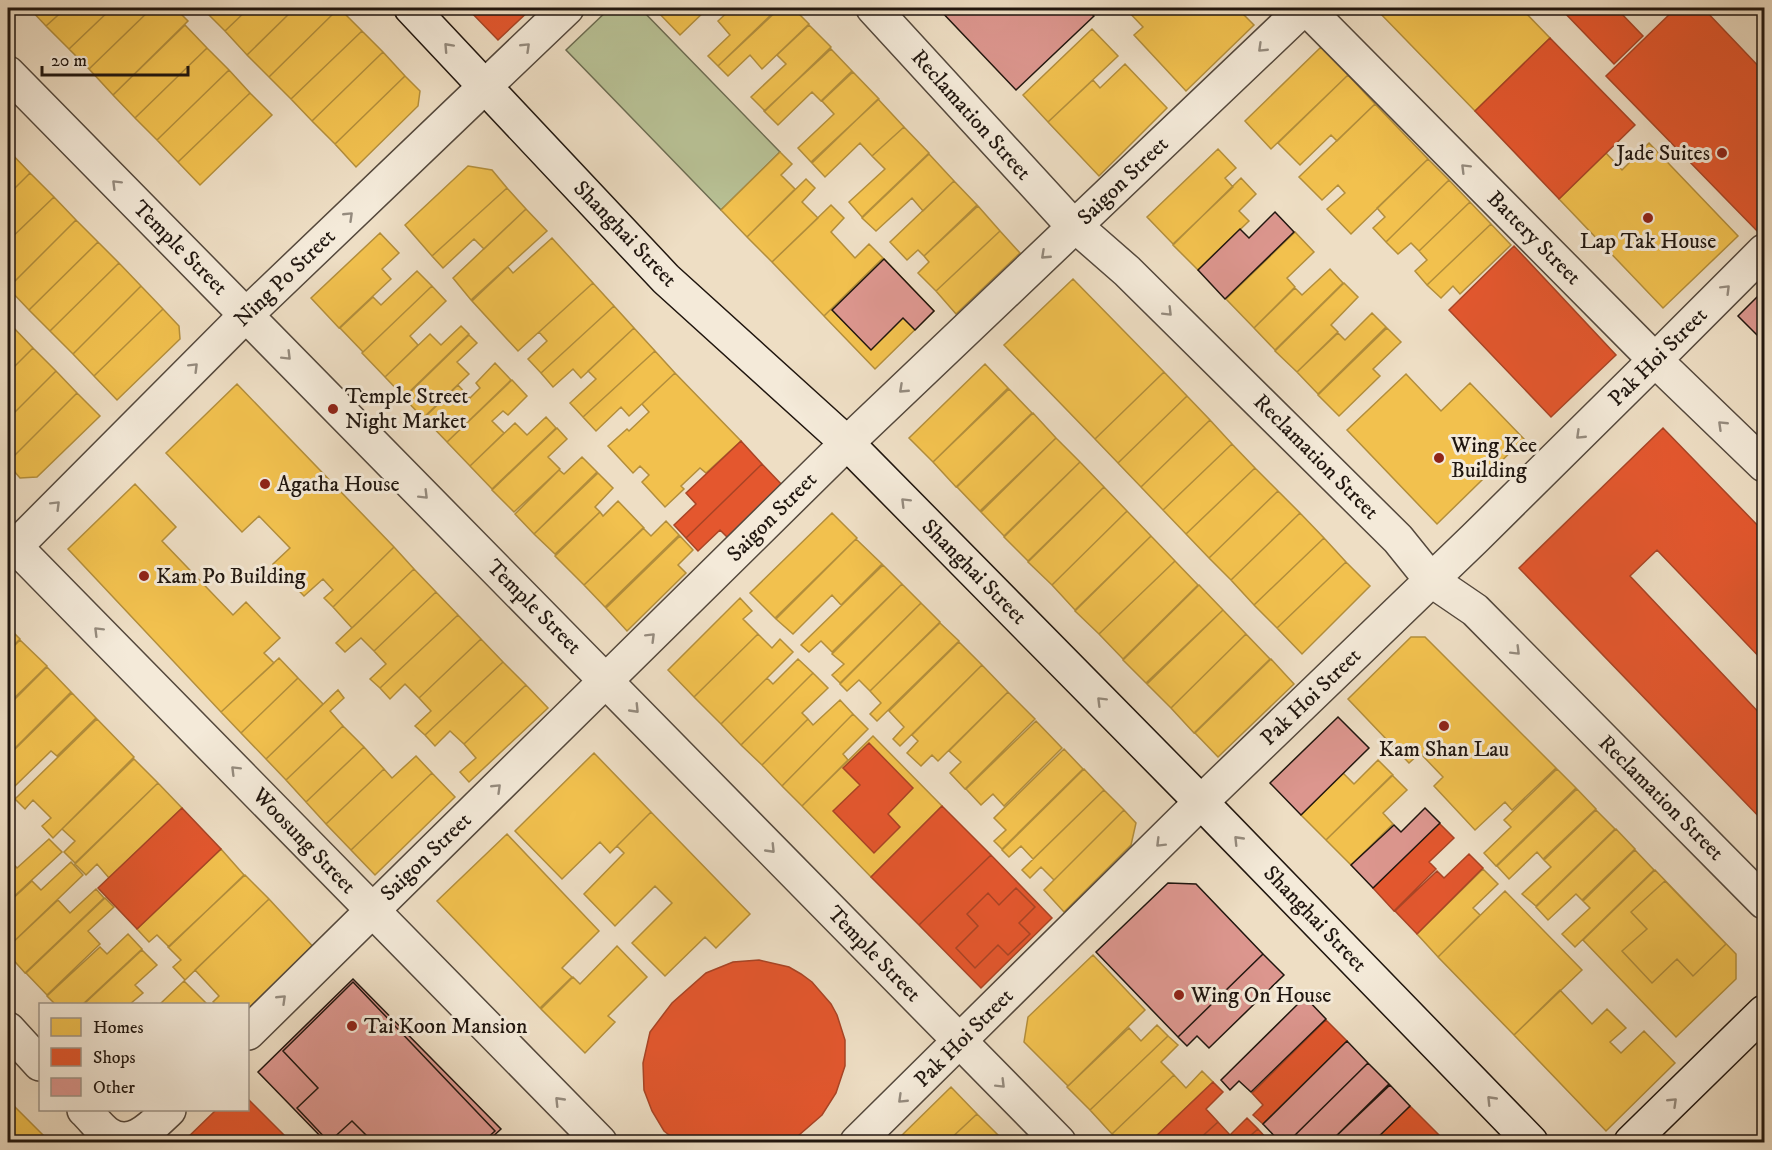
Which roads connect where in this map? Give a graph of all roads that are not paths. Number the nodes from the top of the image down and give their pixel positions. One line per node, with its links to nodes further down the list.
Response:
1 (411, 8): 6 (street, Shanghai Street, one-way to 1)
2 (567, 8): 6 (street, Ning Po Street, one-way to 2)
3 (873, 8): 7 (street, Reclamation Street)
4 (1305, 8): 7 (street, Saigon Street, one-way to 7); 10 (street, Battery Street, one-way to 4)
5 (8, 74): 9 (street, Temple Street, one-way to 5)
6 (485, 86): 9 (street, Ning Po Street, one-way to 6); 11 (street, Shanghai Street)
7 (1075, 227): 11 (street, Saigon Street, one-way to 11); 14 (street, Reclamation Street, one-way to 14)
8 (1764, 251): 10 (street, Pak Hoi Street, one-way to 8)
9 (246, 315): 13 (street, Ning Po Street, one-way to 9); 15 (street, Temple Street, one-way to 15)
10 (1655, 360): 12 (street, Battery Street, one-way to 10); 14 (street, Pak Hoi Street, one-way to 14)
11 (847, 443): 15 (street, Saigon Street, one-way to 11); 16 (street, Shanghai Street, one-way to 11)
12 (1764, 465)
13 (10, 546): 18 (street, Woosung Street, one-way to 13)
14 (1431, 580): 16 (street, Pak Hoi Street); 17 (street, Reclamation Street, one-way to 17)
15 (607, 681): 18 (street, Saigon Street, one-way to 15); 22 (street, Temple Street, one-way to 22)
16 (1202, 802): 22 (street, Pak Hoi Street, one-way to 22); 29 (street, Shanghai Street, one-way to 16)
17 (1764, 902)
18 (372, 910): 21 (street, Saigon Street, one-way to 18); 26 (street, Woosung Street, one-way to 18)
19 (1764, 1012): 30 (street, one-way to 19)
20 (8, 1029): 23 (street)
21 (249, 1032)
22 (960, 1042): 27 (street, Pak Hoi Street, one-way to 27); 28 (street, Temple Street, one-way to 28)
23 (39, 1063)
24 (85, 1111): 25 (street)
25 (168, 1111)
26 (600, 1143)
27 (857, 1143)
28 (1059, 1143)
29 (1531, 1143)
30 (1631, 1143)

